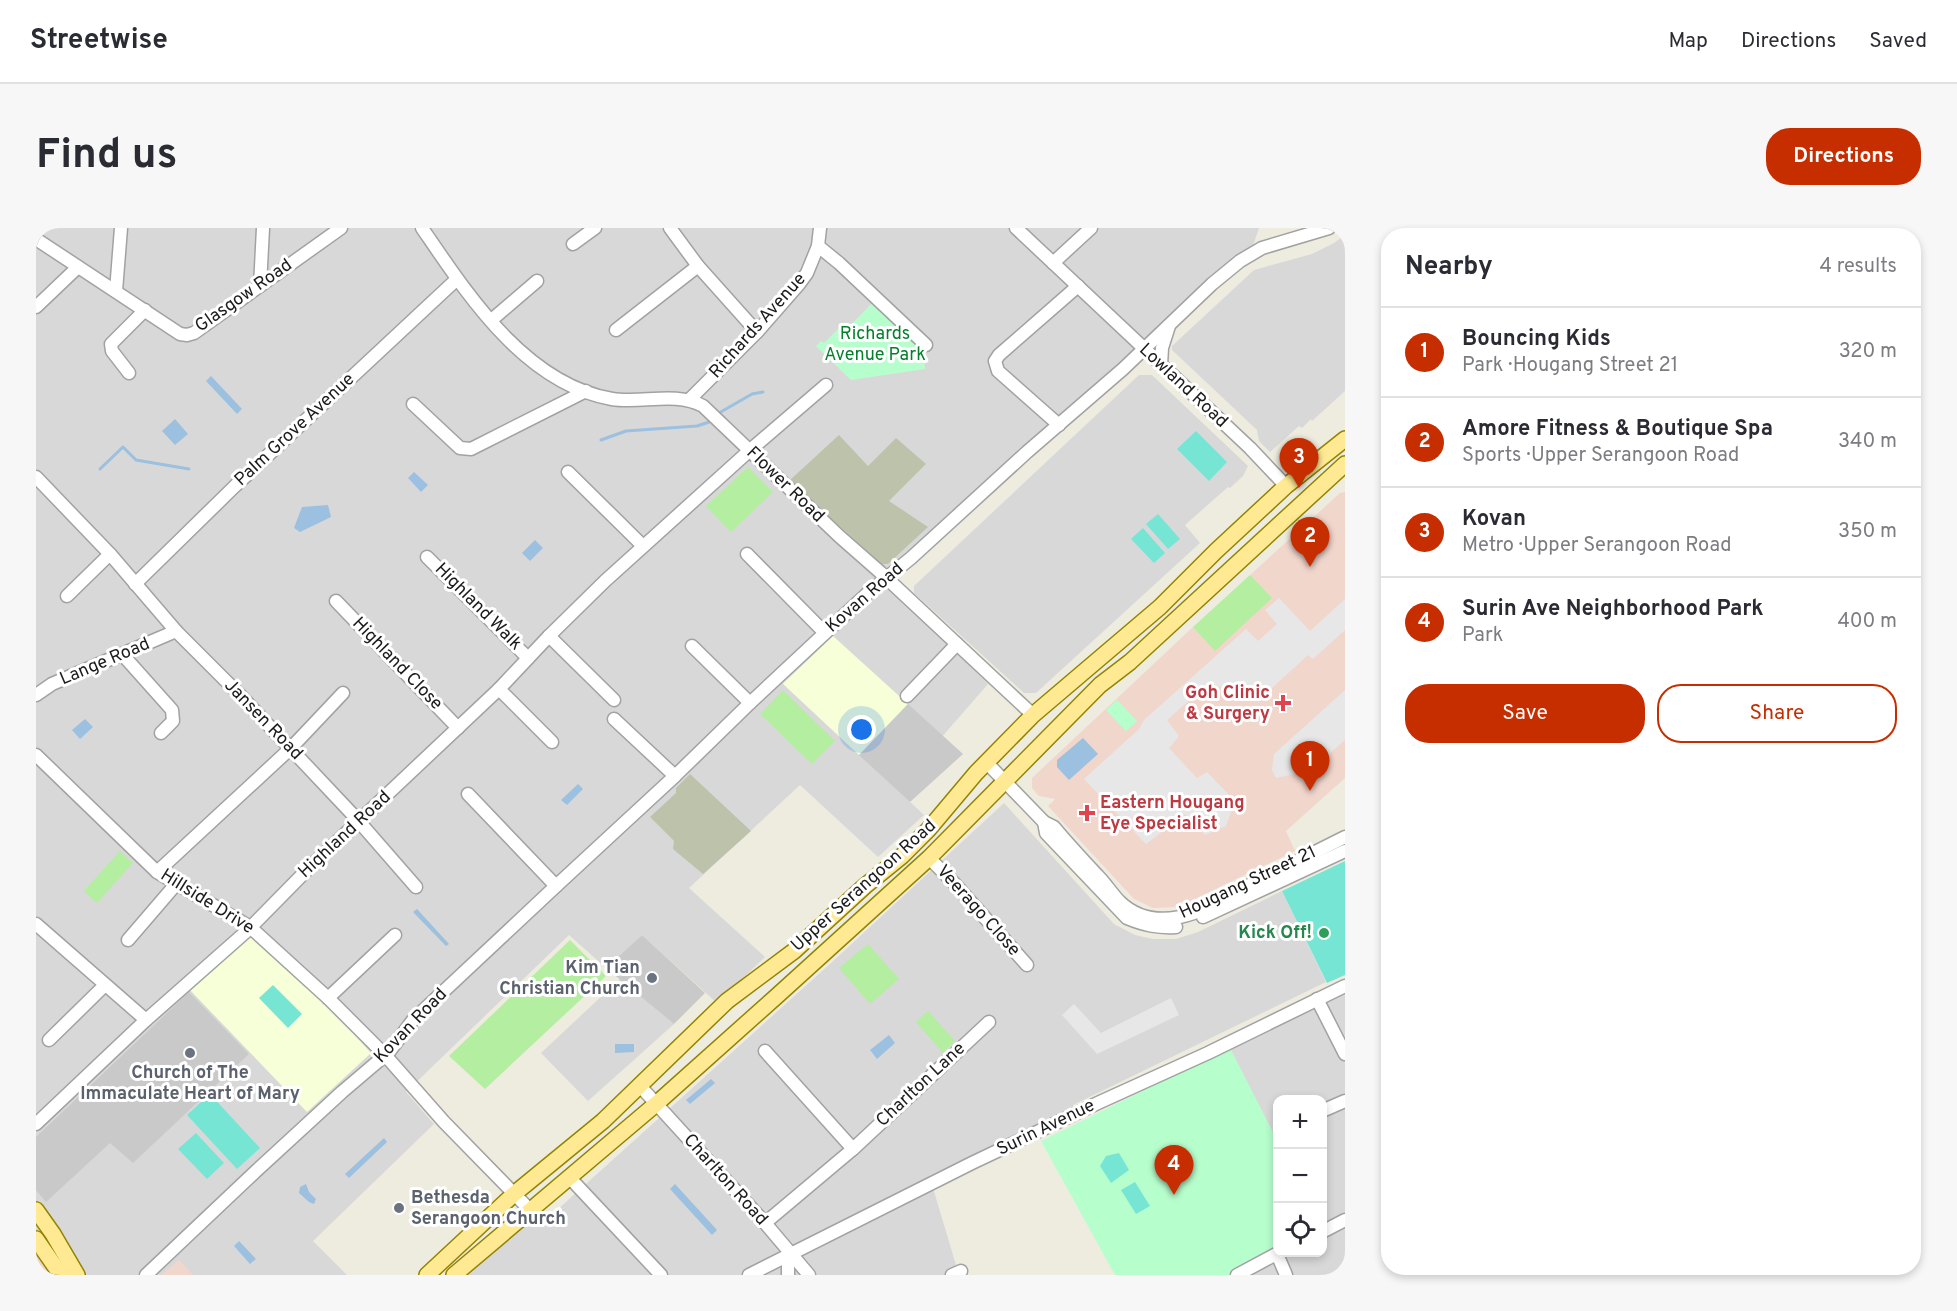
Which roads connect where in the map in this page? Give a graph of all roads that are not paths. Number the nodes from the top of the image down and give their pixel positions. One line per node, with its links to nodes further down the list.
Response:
1 (121, 228): 22 (street)
2 (263, 228): 20 (street)
3 (341, 228): 20 (street, Glasgow Road)
4 (422, 228): 18 (street, Flower Road)
5 (595, 228): 13 (street)
6 (670, 228): 16 (street)
7 (820, 228): 14 (street, Richards Avenue)
8 (1016, 228): 15 (street, Lowland Road)
9 (1091, 228): 15 (street)
10 (1329, 228): 11 (street, Kovan Road)
11 (1306, 231): 26 (street, Kovan Road)
12 (36, 239): 17 (street, Glasgow Road)
13 (573, 244)
14 (818, 246): 28 (street, Richards Avenue); 29 (street)
15 (1053, 263): 21 (street, Lowland Road)
16 (698, 266): 27 (street); 28 (street)
17 (78, 267): 22 (street, Glasgow Road); 23 (street)
18 (457, 279): 34 (street, Flower Road); 49 (street, Palm Grove Avenue)
19 (537, 281): 25 (street)
20 (260, 286): 24 (street, Glasgow Road)
21 (1078, 286): 30 (street, Lowland Road); 37 (street)
22 (116, 291): 24 (street, Glasgow Road)
23 (36, 307)
24 (145, 310): 32 (street)
25 (495, 317)
26 (1169, 324): 30 (street, Kovan Road); 31 (street)
27 (616, 330)
28 (758, 332): 35 (street, Richards Avenue)
29 (926, 345)
30 (1143, 349): 31 (street, Lowland Road); 37 (street, Kovan Road)
31 (1161, 365): 43 (street, Lowland Road)
32 (129, 373)
33 (826, 385): 39 (street, Highland Road)
34 (586, 392): 35 (street, Flower Road); 36 (street)
35 (689, 400): 39 (street, Flower Road)
36 (413, 404)
37 (1059, 425): 48 (street, Kovan Road)
38 (1345, 439): 43 (main road, Upper Serangoon Road)
39 (749, 451): 44 (street, Highland Road); 48 (street, Flower Road)
40 (1345, 464): 74 (main road, Upper Serangoon Road)
41 (568, 472): 44 (street)
42 (36, 477): 45 (street, Jansen Road)
43 (1286, 486): 65 (main road, Upper Serangoon Road)
44 (643, 546): 54 (street, Highland Road)
45 (110, 554): 49 (street, Jansen Road); 50 (street)
46 (747, 554): 53 (street)
47 (427, 557): 58 (street, Highland Walk)
48 (886, 578): 53 (street, Kovan Road); 55 (street, Flower Road)
49 (135, 584): 52 (street, Jansen Road)
50 (67, 596)
51 (336, 601): 67 (street, Highland Close)
52 (176, 631): 57 (street, Lange Road); 70 (street, Jansen Road)
53 (825, 633): 64 (street, Kovan Road)
54 (549, 636): 58 (street, Highland Road); 63 (street)
55 (957, 644): 62 (street); 65 (street, Flower Road)
56 (692, 645): 64 (street)
57 (122, 654): 61 (street, Lange Road); 68 (street)
58 (528, 658): 59 (street, Highland Road)
59 (499, 689): 67 (street, Highland Road); 69 (street)
60 (343, 693): 70 (street)
61 (36, 695)
62 (907, 696)
63 (614, 700)
64 (750, 703): 73 (street, Kovan Road)
65 (1033, 715): 72 (main road, Upper Serangoon Road)
66 (614, 719): 73 (street)
67 (459, 728): 76 (street, Highland Road)
68 (161, 733)
69 (552, 742)
70 (291, 748): 76 (street, Jansen Road); 81 (street)
71 (36, 755): 81 (street, Hillside Drive)
72 (987, 763): 74 (street, Hougang Street 21); 100 (main road, Upper Serangoon Road)
73 (675, 776): 83 (street, Kovan Road)
74 (1004, 781): 77 (street, Hougang Street 21); 80 (main road, Upper Serangoon Road)
75 (468, 794): 83 (street)
76 (359, 822): 84 (street, Jansen Road); 86 (street, Highland Road)
77 (1044, 822): 78 (street, Hougang Street 21); 79 (street, Hougang Street 21)
78 (1345, 837)
79 (1345, 851)
80 (928, 858): 89 (street, Veerago Close); 102 (main road, Upper Serangoon Road)
81 (156, 872): 82 (street, Hillside Drive)
82 (177, 883): 86 (street, Hillside Drive); 88 (street)
83 (556, 886): 99 (street, Kovan Road)
84 (416, 887)
85 (36, 924): 90 (street)
86 (250, 927): 92 (street, Hillside Drive); 94 (street, Highland Road)
87 (395, 935): 92 (street)
88 (128, 940)
89 (1027, 965)
90 (105, 985): 94 (street); 96 (street)
91 (1345, 986): 93 (street, Surin Avenue)
92 (328, 998): 99 (street, Hillside Drive)
93 (1317, 999): 98 (street); 114 (street, Surin Avenue)
94 (146, 1020): 104 (street, Highland Road)
95 (989, 1022): 105 (street, Charlton Lane)
96 (49, 1040)
97 (765, 1051): 105 (street)
98 (1345, 1054)
99 (385, 1055): 107 (street, Hillside Drive); 119 (street, Kovan Road)
100 (640, 1086): 102 (street, Charlton Road); 107 (main road, Upper Serangoon Road)
101 (1345, 1101): 103 (street)
102 (656, 1104): 106 (main road, Upper Serangoon Road); 111 (street, Charlton Road)
103 (1327, 1110)
104 (38, 1118)
105 (853, 1149): 111 (street, Charlton Lane)
106 (568, 1177): 109 (main road, Upper Serangoon Road); 122 (street)
107 (514, 1194): 109 (street, Hillside Drive); 120 (main road, Upper Serangoon Road)
108 (36, 1210): 118 (main road)
109 (530, 1210): 121 (main road, Upper Serangoon Road)
110 (1345, 1220): 112 (street)
111 (765, 1223): 114 (street, Charlton Road)
112 (1327, 1230)
113 (36, 1239): 117 (main road)
114 (791, 1254): 123 (street, Surin Avenue); 124 (street); 125 (street, Charlton Road)
115 (1273, 1256): 126 (street)
116 (1280, 1257): 127 (street)
117 (61, 1275)
118 (77, 1275)
119 (146, 1275)
120 (426, 1275)
121 (454, 1275)
122 (661, 1275)
123 (749, 1275)
124 (788, 1275)
125 (808, 1275)
126 (1237, 1275)
127 (1286, 1275)

